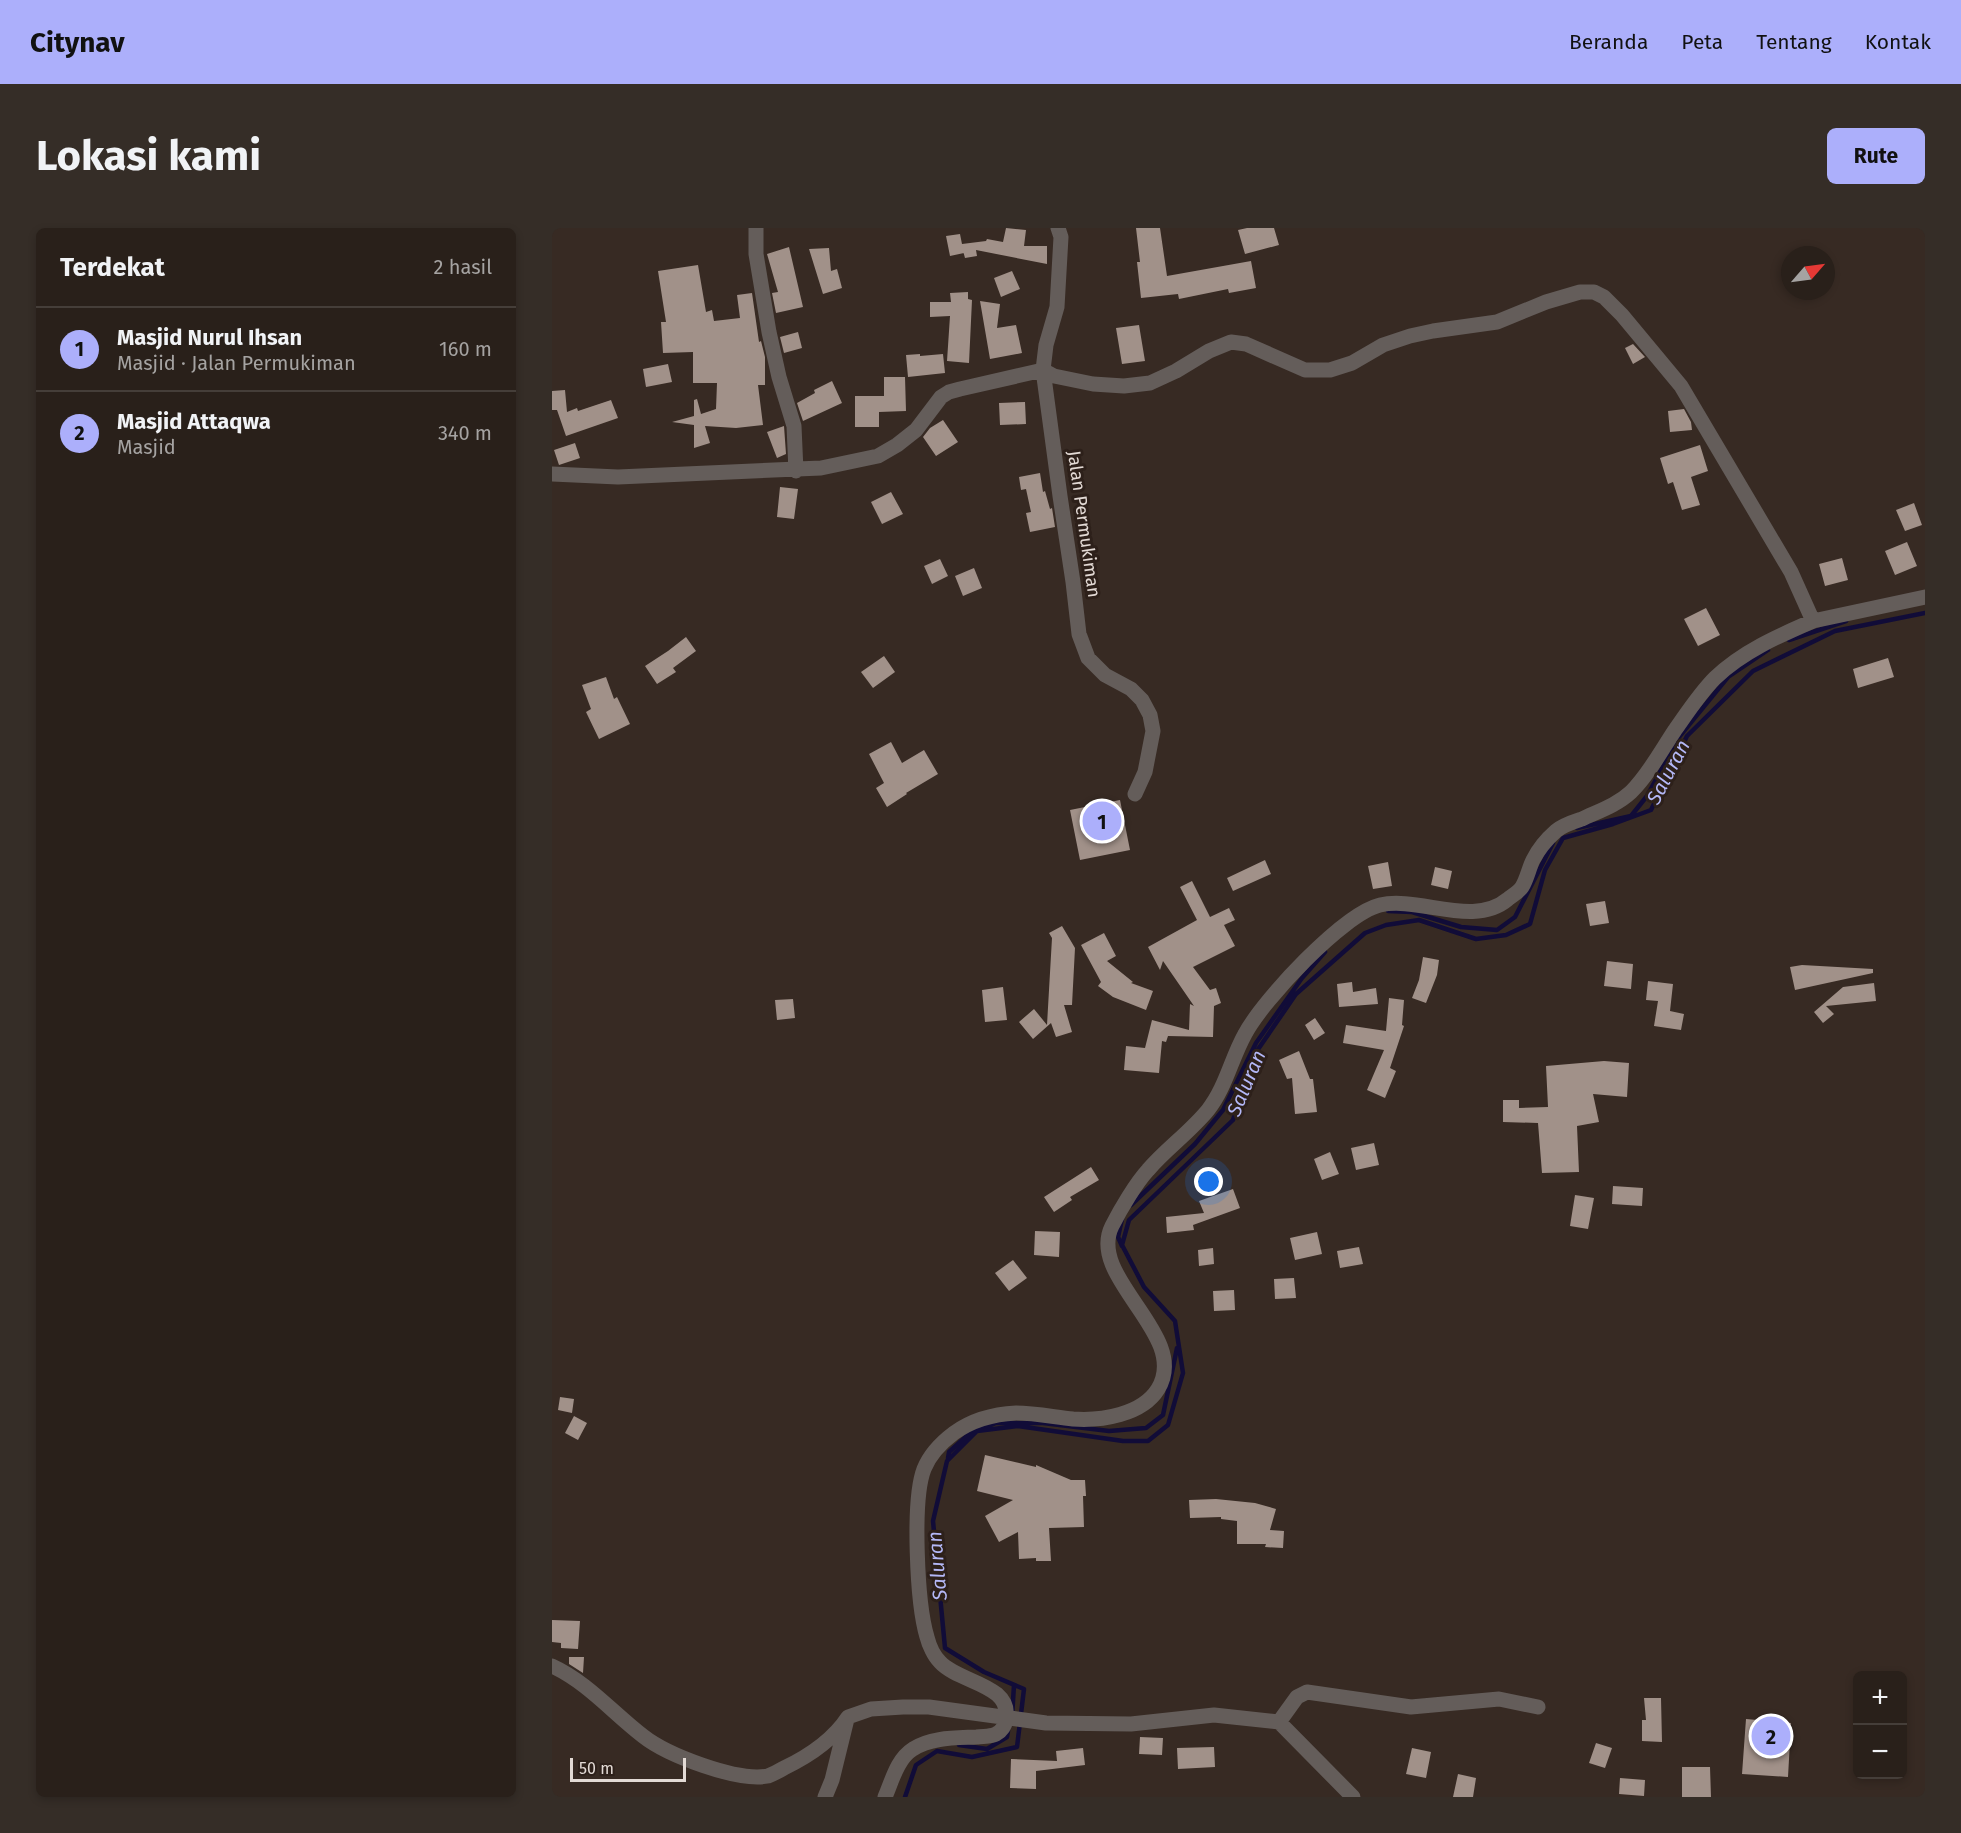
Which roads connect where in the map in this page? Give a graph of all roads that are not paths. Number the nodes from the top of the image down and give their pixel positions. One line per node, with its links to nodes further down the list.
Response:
1 (756, 228): 4 (street)
2 (1058, 228): 3 (street, Jalan Permukiman)
3 (1043, 370): 4 (street); 7 (street); 8 (street, Jalan Permukiman)
4 (796, 471): 5 (street)
5 (552, 474)
6 (1925, 597): 7 (street)
7 (1813, 621): 12 (street)
8 (1135, 794)
9 (552, 1666): 11 (street)
10 (1538, 1707): 13 (street)
11 (848, 1717): 12 (street); 14 (street)
12 (1010, 1717): 13 (street); 15 (street)
13 (1278, 1722): 16 (street)
14 (825, 1797)
15 (885, 1797)
16 (1353, 1797)

